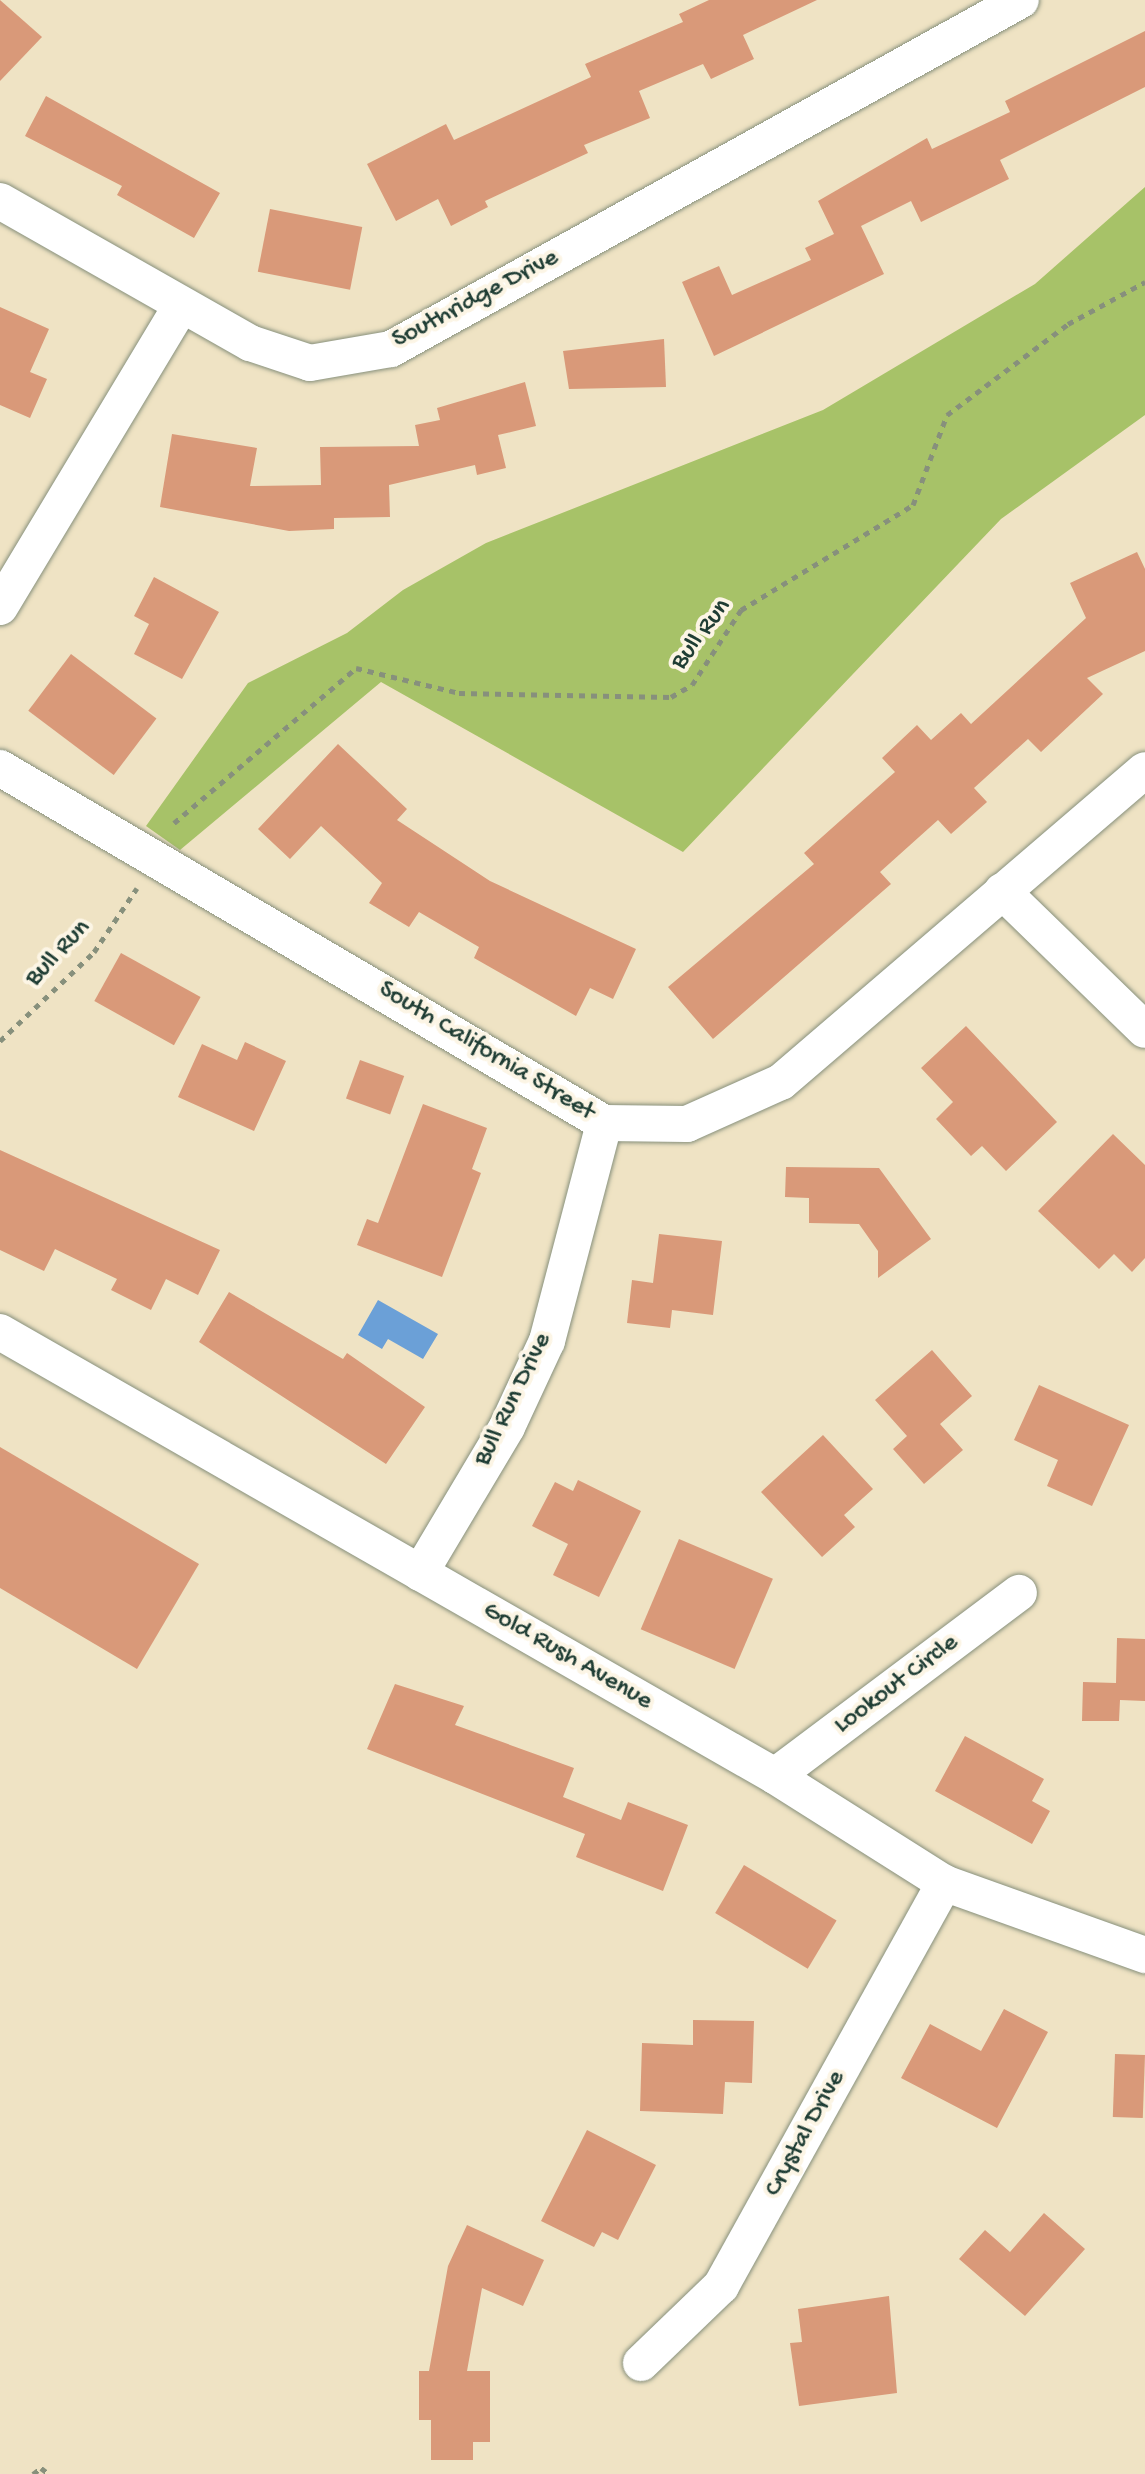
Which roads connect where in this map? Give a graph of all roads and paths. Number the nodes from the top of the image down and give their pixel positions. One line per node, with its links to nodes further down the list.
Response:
1 (1021, 0): 4 (street, Southridge Drive)
2 (0, 201): 4 (street, Southridge Drive)
3 (1145, 282): 8 (path, Bull Run)
4 (179, 309): 5 (street)
5 (0, 607)
6 (0, 768): 13 (street, South California Street)
7 (1145, 770): 10 (street, South California Street)
8 (174, 823)
9 (137, 887): 12 (path, Bull Run)
10 (1002, 891): 11 (street); 13 (street, South California Street)
11 (1145, 1030)
12 (0, 1041)
13 (604, 1123): 15 (street, Bull Run Drive)
14 (0, 1332): 15 (street, Gold Rush Avenue)
15 (420, 1573): 17 (street, Gold Rush Avenue)
16 (1019, 1593): 17 (street, Lookout Circle)
17 (775, 1776): 18 (street, Gold Rush Avenue)
18 (944, 1883): 19 (street, Gold Rush Avenue); 20 (street, Crystal Drive)
19 (1145, 1955)
20 (641, 2363)
21 (33, 2474): 22 (path)
22 (49, 2474)

